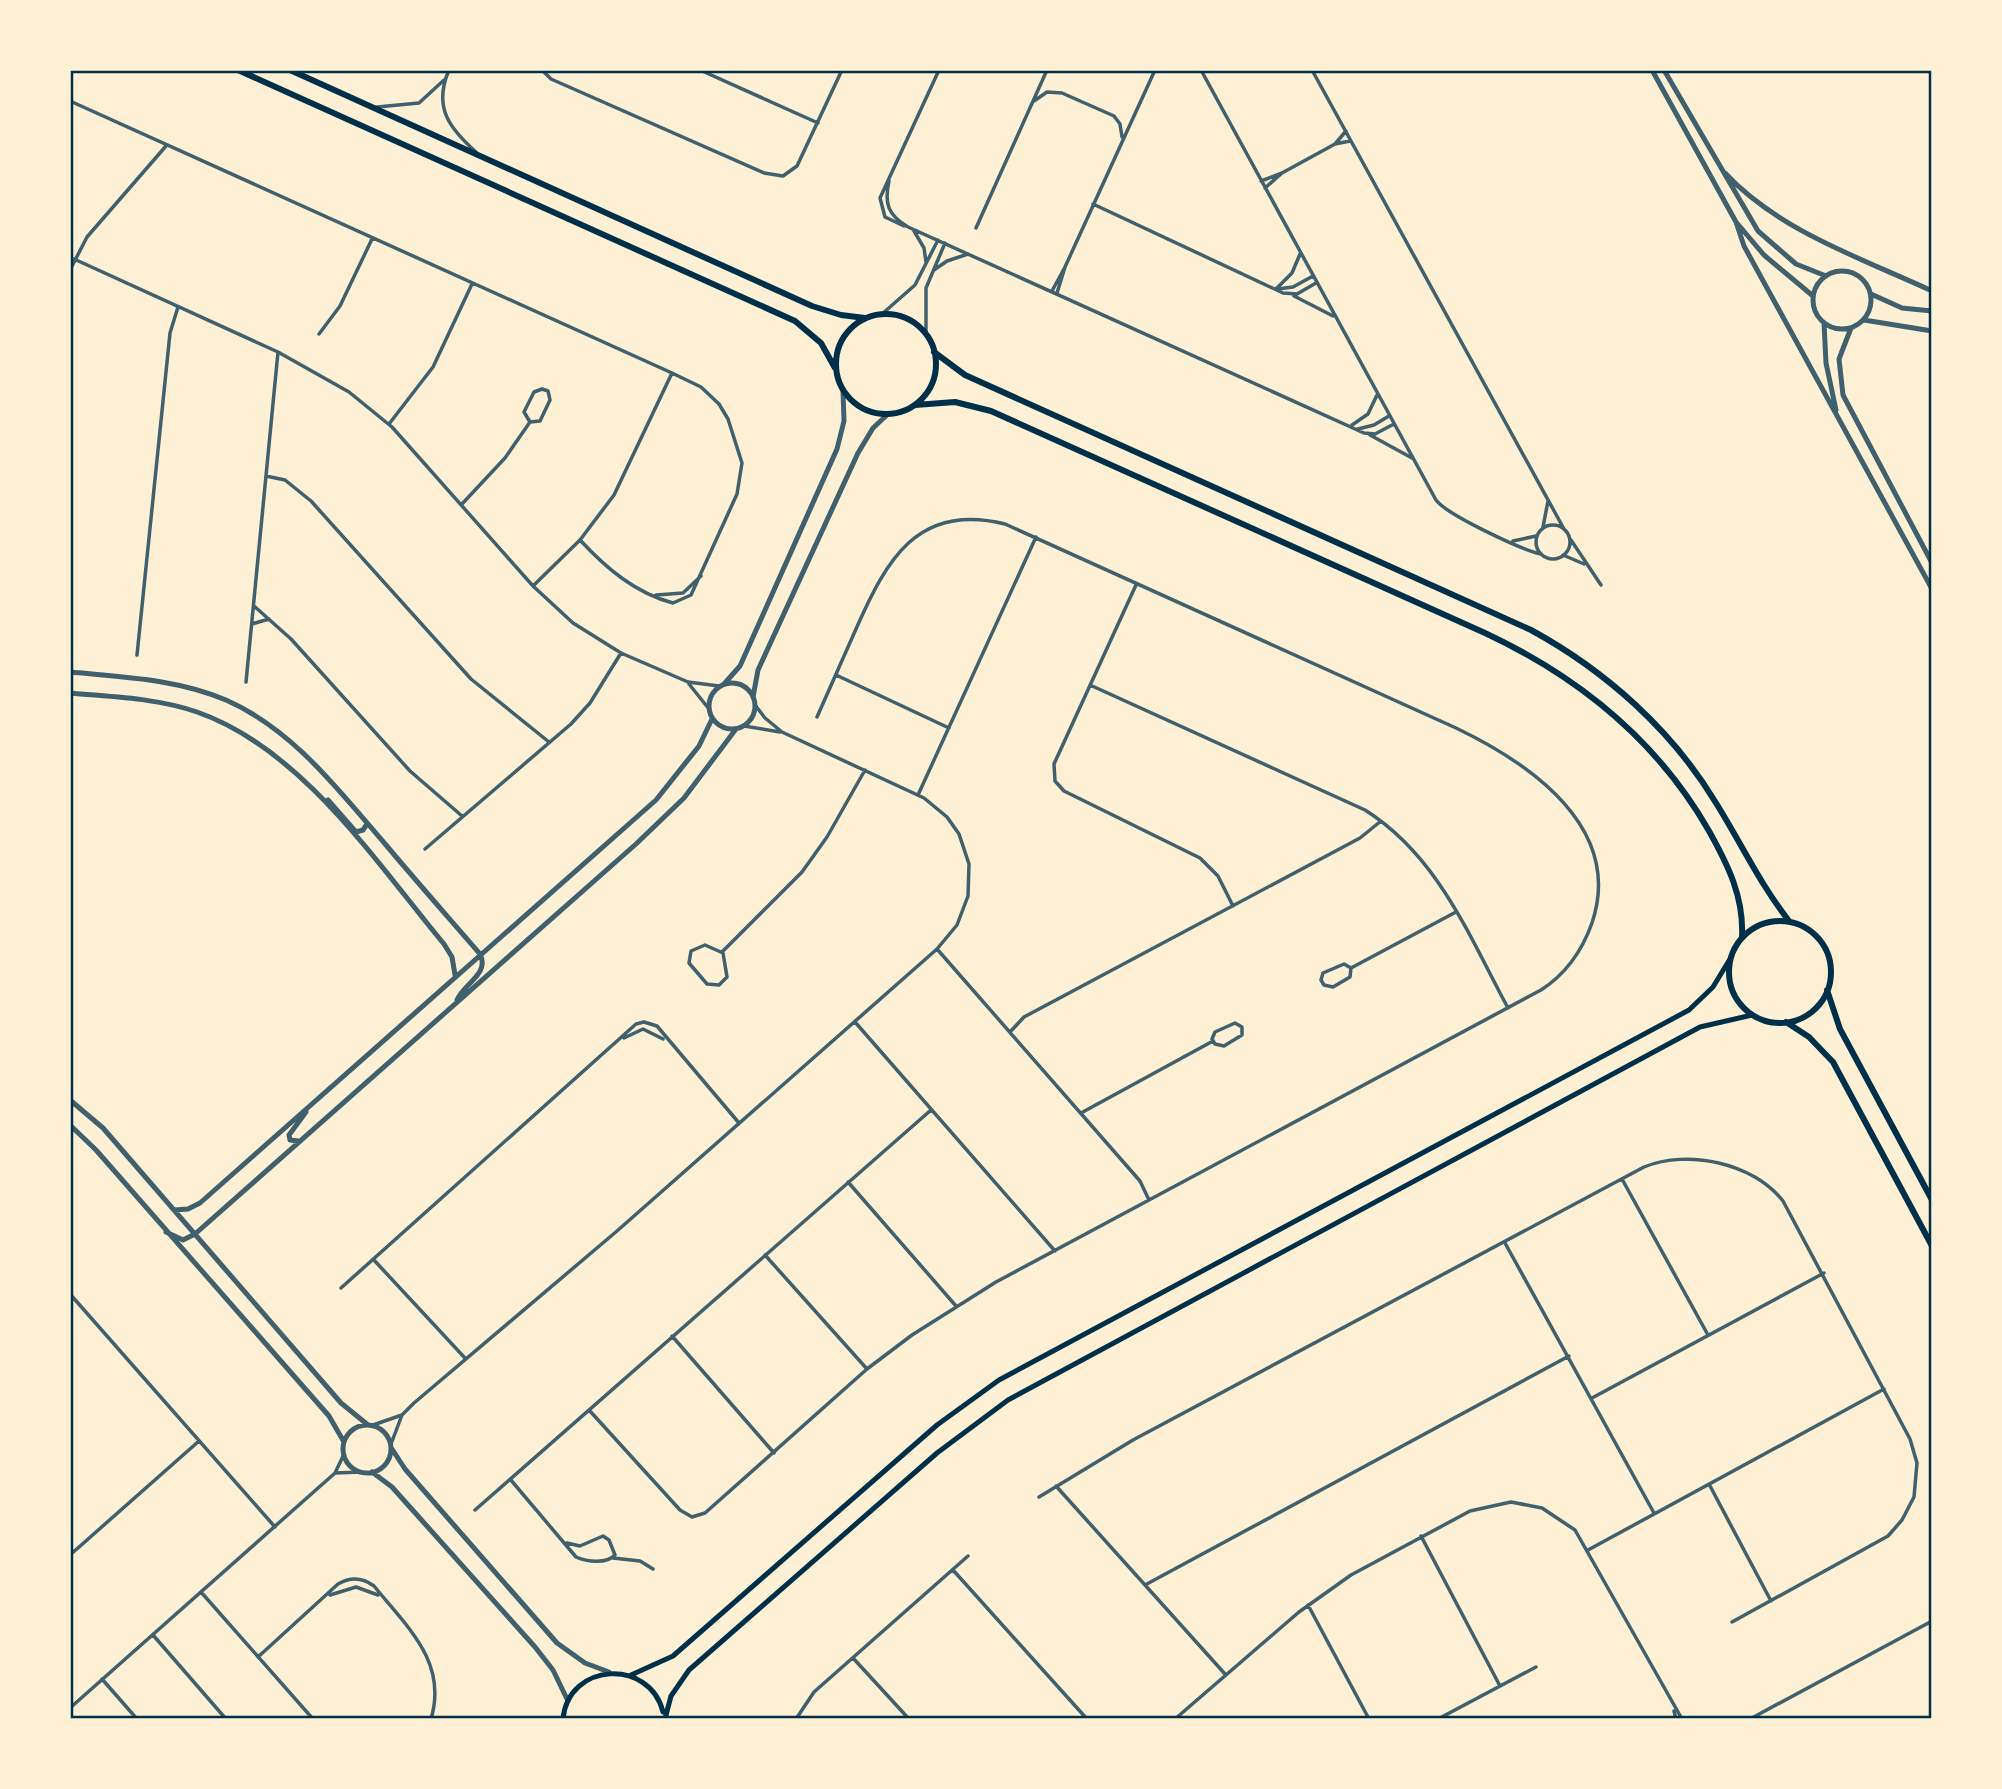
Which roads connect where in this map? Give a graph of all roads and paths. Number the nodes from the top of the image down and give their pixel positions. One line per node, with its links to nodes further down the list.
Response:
1 (238, 70): 67 (main road)
2 (290, 70): 17 (main road)
3 (449, 70): 14 (street)
4 (542, 70): 18 (street)
5 (700, 70): 18 (street)
6 (842, 70): 18 (street)
7 (939, 70): 31 (street)
8 (1047, 70): 16 (street)
9 (1155, 70): 20 (street)
10 (1201, 70): 27 (street)
11 (1312, 70): 19 (street)
12 (1652, 70): 30 (street)
13 (1664, 70): 25 (street)
14 (445, 78): 17 (street); 24 (street)
15 (70, 101): 23 (street)
16 (1033, 103): 20 (street); 32 (street)
17 (373, 107): 24 (main road)
18 (818, 123)
19 (1346, 131): 21 (street); 22 (street)
20 (1122, 139): 29 (street)
21 (1350, 140): 22 (street); 83 (street)
22 (1335, 144): 26 (street)
23 (166, 146): 33 (street); 38 (street)
24 (481, 156): 57 (main road)
25 (1720, 168): 44 (street); 49 (street)
26 (1282, 173): 27 (street); 28 (street)
27 (1261, 181): 28 (street)
28 (1265, 188): 36 (street)
29 (1093, 204): 40 (street); 47 (street)
30 (1736, 222): 53 (street); 75 (street)
31 (910, 228): 34 (street); 39 (street)
32 (976, 228)
33 (372, 239): 46 (street); 63 (street)
34 (938, 240): 35 (street); 39 (street)
35 (945, 243): 37 (street); 42 (street)
36 (1300, 253): 43 (street); 47 (street)
37 (969, 254): 42 (street); 48 (street)
38 (75, 259): 41 (street); 54 (street)
39 (925, 266): 56 (street)
40 (1065, 267): 48 (street); 50 (street)
41 (70, 270)
42 (932, 271): 64 (street)
43 (1313, 276): 45 (street); 47 (street)
44 (1826, 276): 51 (street); 53 (street)
45 (1317, 283): 52 (street); 58 (street)
46 (472, 284): 68 (street); 76 (street)
47 (1276, 289): 52 (street)
48 (1052, 290): 50 (street)
49 (1932, 291)
50 (1057, 293): 78 (street)
51 (1871, 294): 55 (street); 59 (street)
52 (1292, 295): 58 (street)
53 (1813, 296): 60 (street)
54 (178, 306): 65 (street); 106 (street)
55 (1932, 311)
56 (882, 314): 57 (main road); 64 (main road)
57 (865, 318): 67 (main road)
58 (1337, 319): 70 (street)
59 (1864, 320): 61 (street); 62 (street)
60 (1824, 323): 61 (street); 75 (street)
61 (1851, 328): 94 (street)
62 (1932, 331)
63 (319, 334)
64 (926, 335): 66 (main road)
65 (278, 352): 76 (street); 82 (street)
66 (934, 352): 71 (main road); 133 (main road)
67 (835, 368): 69 (main road)
68 (672, 373): 90 (street); 96 (street)
69 (843, 391): 72 (main road); 111 (street)
70 (1378, 393): 73 (street); 78 (street)
71 (915, 405): 72 (main road); 134 (main road)
72 (887, 415): 114 (street)
73 (1390, 415): 77 (street); 79 (street)
74 (530, 422): 74 (street); 84 (street)
75 (1841, 423): 100 (street)
76 (389, 424): 84 (street)
77 (1394, 424): 80 (street); 81 (street)
78 (1349, 426): 79 (street)
79 (1356, 429): 80 (street)
80 (1368, 434): 81 (street)
81 (1414, 461): 91 (street)
82 (266, 476): 102 (street); 123 (street)
83 (1548, 499): 85 (street); 86 (street)
84 (462, 505): 99 (street)
85 (1543, 527): 86 (street); 87 (street)
86 (1564, 528): 89 (street)
87 (1536, 536): 91 (street); 92 (street)
88 (1036, 537): 97 (street); 108 (street); 120 (street)
89 (1570, 538): 93 (street); 95 (street)
90 (580, 540): 99 (street); 101 (street)
91 (1511, 541): 92 (street)
92 (1541, 554): 93 (street)
93 (1563, 555): 95 (street)
94 (1932, 563)
95 (1585, 565): 98 (street)
96 (704, 571): 101 (street); 101 (street)
97 (1136, 584): 112 (street); 143 (street)
98 (1601, 585)
99 (533, 586): 105 (street)
100 (1932, 589)
101 (654, 595)
102 (254, 606): 103 (street); 104 (street)
103 (269, 619): 104 (street); 127 (street)
104 (252, 624): 109 (street)
105 (621, 653): 110 (street); 123 (street)
106 (137, 655)
107 (70, 672): 129 (street)
108 (836, 676): 117 (street); 120 (street)
109 (246, 682)
110 (688, 682): 111 (street); 116 (street)
111 (722, 685): 114 (street); 116 (street)
112 (1090, 685): 128 (street); 131 (street)
113 (70, 693): 125 (street)
114 (753, 697): 115 (street)
115 (755, 705): 119 (street); 122 (street)
116 (709, 709): 118 (street)
117 (817, 717)
118 (712, 719): 121 (street); 137 (street)
119 (744, 726): 121 (street); 122 (street)
120 (949, 728): 126 (street)
121 (736, 729): 142 (street)
122 (782, 732): 124 (street)
123 (549, 742): 127 (street)
124 (865, 770): 126 (street); 136 (street)
125 (314, 790): 129 (street); 140 (street)
126 (918, 795): 135 (street)
127 (463, 817): 130 (street)
128 (1381, 821): 131 (street); 132 (street)
129 (368, 824): 137 (street)
130 (425, 849)
131 (1233, 906): 147 (street)
132 (1456, 912): 139 (street); 143 (street)
133 (1789, 921): 134 (main road); 141 (main road)
134 (1742, 937): 138 (main road)
135 (937, 949): 145 (street); 147 (street)
136 (723, 951): 136 (street)
137 (480, 954): 140 (street); 142 (street)
138 (1730, 959): 144 (main road); 218 (main road)
139 (1351, 968): 139 (street)
140 (455, 975): 150 (street)
141 (1827, 990): 146 (main road); 159 (main road)
142 (457, 1001): 155 (street)
143 (1508, 1008): 158 (street)
144 (1752, 1015): 146 (main road); 230 (main road)
145 (855, 1022): 151 (street); 153 (street)
146 (1786, 1022): 164 (main road)
147 (1010, 1032): 152 (street)
148 (1213, 1041): 148 (street); 152 (street)
149 (70, 1100): 160 (street)
150 (314, 1101): 155 (street); 160 (street)
151 (931, 1110): 157 (street); 165 (street)
152 (1081, 1113): 158 (street)
153 (739, 1123): 167 (street); 175 (street)
154 (70, 1125): 161 (street)
155 (300, 1140): 162 (street)
156 (1622, 1179): 163 (street); 168 (street); 172 (street)
157 (848, 1182): 166 (street); 171 (street)
158 (1149, 1200): 165 (street)
159 (1932, 1200)
160 (174, 1210): 162 (street)
161 (166, 1231): 162 (street); 183 (street)
162 (195, 1234): 181 (street)
163 (1505, 1243): 174 (street); 192 (street)
164 (1932, 1246)
165 (1055, 1251): 171 (street)
166 (765, 1255): 173 (street); 176 (street)
167 (373, 1259): 169 (street); 175 (street)
168 (1824, 1273): 172 (street); 177 (street)
169 (341, 1288)
170 (70, 1294): 182 (street)
171 (956, 1306): 176 (street)
172 (1707, 1335): 178 (street)
173 (672, 1336): 179 (street); 185 (street)
174 (1569, 1356): 178 (street); 205 (street)
175 (464, 1357): 180 (street)
176 (867, 1369): 185 (street)
177 (1884, 1389): 191 (street); 209 (street)
178 (1592, 1398): 195 (street)
179 (589, 1410): 185 (street); 190 (street)
180 (402, 1415): 181 (street); 184 (street)
181 (371, 1425): 183 (street); 184 (street)
182 (199, 1441): 196 (street); 200 (street)
183 (344, 1442): 186 (street)
184 (391, 1447): 188 (street); 217 (street)
185 (774, 1453)
186 (344, 1454): 187 (street); 189 (street)
187 (362, 1472): 188 (street); 189 (street)
188 (372, 1472): 222 (street)
189 (335, 1473): 196 (street)
190 (510, 1479): 194 (street); 198 (street)
191 (1709, 1484): 195 (street); 209 (street)
192 (1056, 1486): 193 (street); 205 (street)
193 (1039, 1497)
194 (475, 1510)
195 (1654, 1513): 199 (street)
196 (275, 1527): 206 (street)
197 (1422, 1536): 199 (street); 210 (street); 221 (street)
198 (567, 1543): 202 (street); 202 (street)
199 (1588, 1550): 224 (street)
200 (70, 1555)
201 (968, 1556): 204 (street)
202 (613, 1558): 203 (street)
203 (653, 1569)
204 (953, 1570): 215 (street); 233 (street)
205 (1145, 1585): 219 (street)
206 (201, 1592): 213 (street); 214 (street)
207 (325, 1597): 208 (street); 208 (street); 214 (street)
208 (382, 1598): 228 (street)
209 (1771, 1601): 212 (street)
210 (1308, 1605): 219 (street); 235 (street)
211 (1932, 1621): 239 (street)
212 (1732, 1622)
213 (153, 1635): 220 (street); 226 (street)
214 (258, 1657): 227 (street)
215 (853, 1658): 231 (street); 232 (street)
216 (1536, 1667): 221 (street)
217 (609, 1672): 218 (main road); 222 (main road)
218 (631, 1675): 230 (main road)
219 (1226, 1675): 234 (street)
220 (102, 1679): 223 (street); 225 (street)
221 (1500, 1686): 236 (street)
222 (568, 1701): 229 (main road)
223 (70, 1707)
224 (1673, 1709): 237 (street); 238 (street)
225 (136, 1719)
226 (226, 1719)
227 (313, 1719)
228 (431, 1719)
229 (563, 1719)
230 (665, 1719)
231 (796, 1719)
232 (909, 1719)
233 (1087, 1719)
234 (1175, 1719)
235 (1368, 1719)
236 (1438, 1719)
237 (1676, 1719)
238 (1682, 1719)
239 (1750, 1719)

